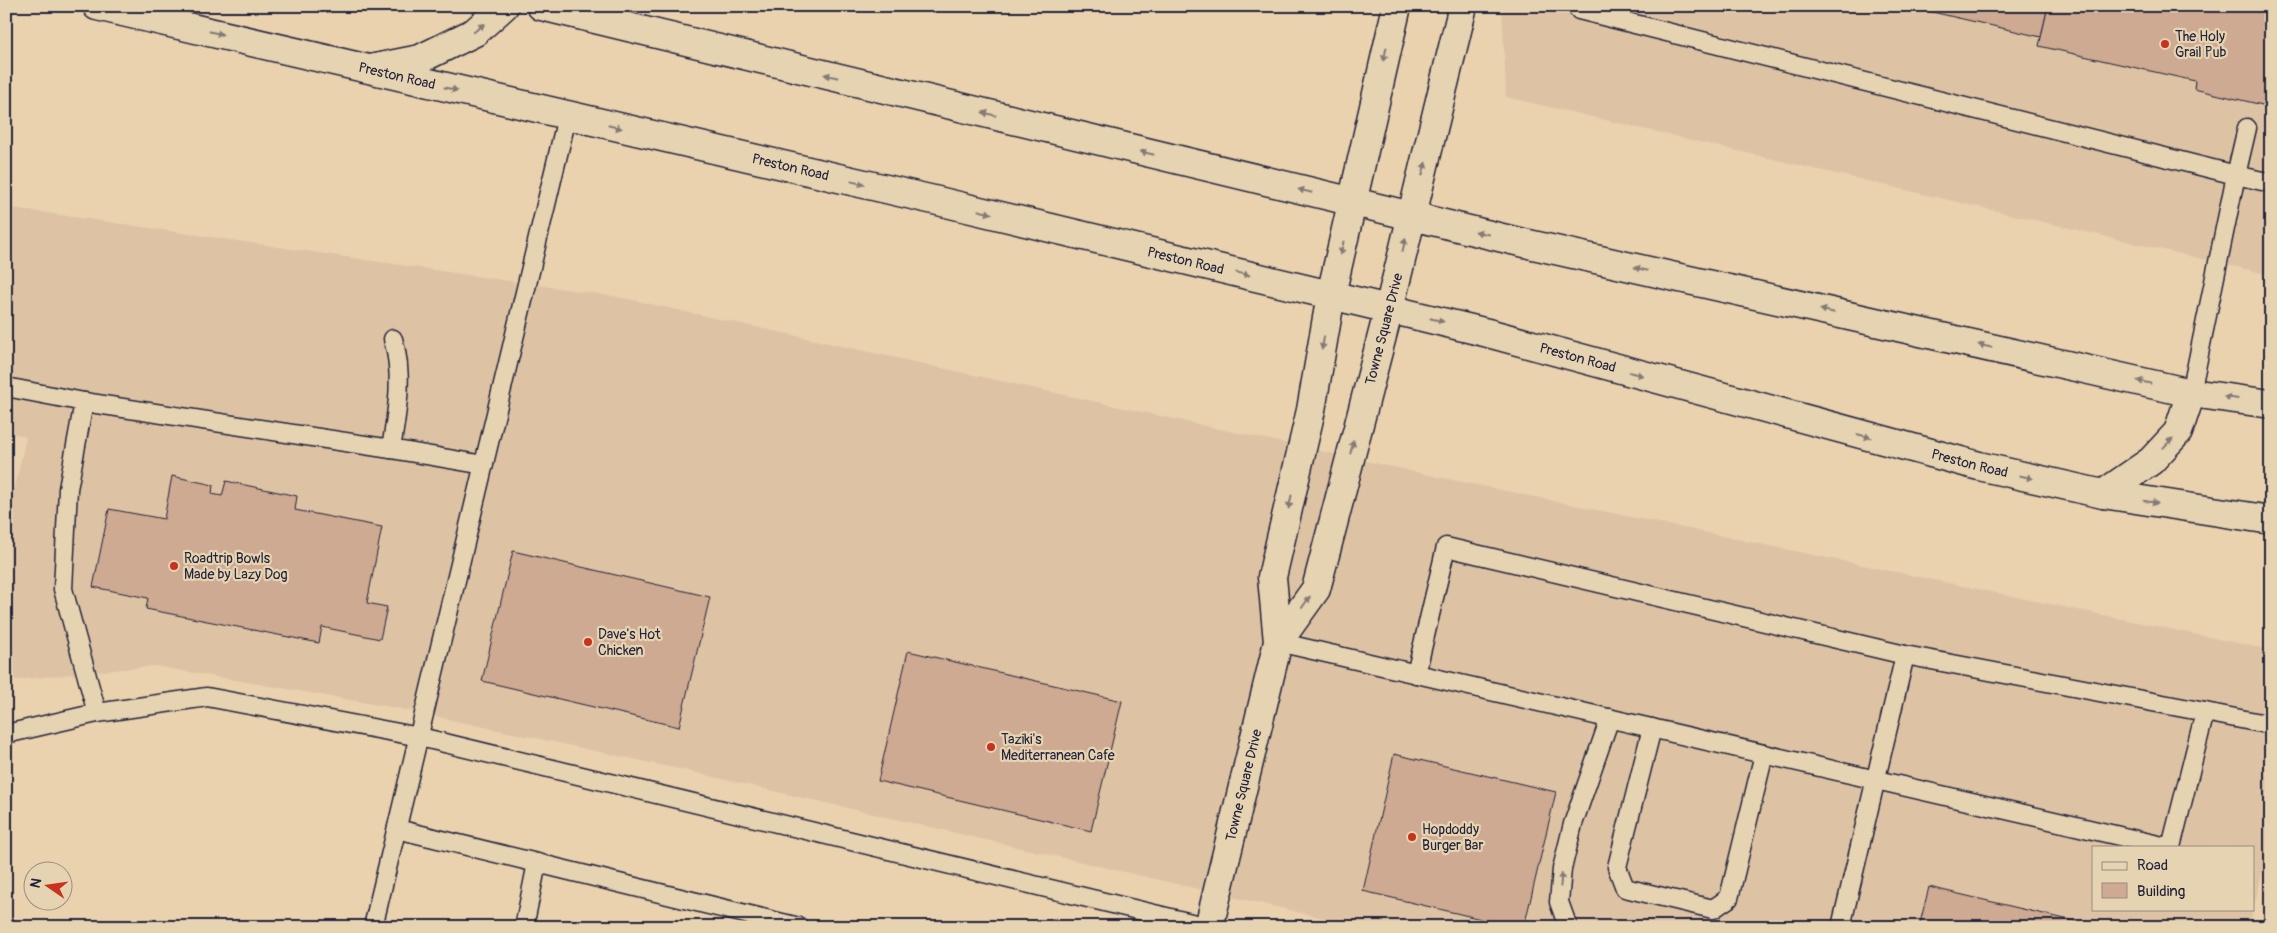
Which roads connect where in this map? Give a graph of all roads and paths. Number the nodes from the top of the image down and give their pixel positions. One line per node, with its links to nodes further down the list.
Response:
1 (97, 6): 7 (main road, Preston Road, one-way to 7)
2 (504, 6): 7 (main road, one-way to 2)
3 (541, 6): 12 (main road, one-way to 3)
4 (1397, 6): 12 (main road, Towne Square Drive, one-way to 12)
5 (1463, 6): 13 (main road, Towne Square Drive, one-way to 5)
6 (1576, 6): 10 (lane)
7 (369, 70): 8 (main road, Preston Road, one-way to 8)
8 (567, 116): 14 (main road, Preston Road, one-way to 14); 22 (lane)
9 (2247, 128): 10 (lane)
10 (2236, 175): 11 (lane); 18 (lane)
11 (2271, 183)
12 (1352, 202): 13 (main road); 14 (main road, Towne Square Drive, one-way to 14)
13 (1411, 216): 15 (main road, Towne Square Drive, one-way to 13); 18 (main road, one-way to 13)
14 (1331, 295): 15 (main road, Preston Road); 25 (main road, Towne Square Drive, one-way to 25)
15 (1389, 309): 23 (main road, Preston Road, one-way to 23); 25 (main road, Towne Square Drive, one-way to 15)
16 (393, 339): 21 (lane)
17 (6, 387): 19 (lane)
18 (2192, 393): 20 (main road, one-way to 18); 23 (main road, one-way to 18)
19 (84, 402): 21 (lane); 29 (lane)
20 (2271, 404)
21 (391, 448): 22 (lane)
22 (484, 465): 34 (lane)
23 (2103, 494): 24 (main road, Preston Road, one-way to 24)
24 (2271, 520)
25 (1278, 642): 27 (lane); 44 (main road, Towne Square Drive)
26 (1905, 655): 27 (lane); 28 (lane); 36 (lane)
27 (1416, 674): 30 (lane)
28 (2206, 712): 31 (lane); 39 (lane)
29 (97, 713): 33 (lane); 34 (lane)
30 (1610, 718): 32 (lane); 45 (lane, one-way to 30)
31 (2271, 725)
32 (1652, 728): 35 (lane); 35 (lane)
33 (6, 734)
34 (420, 737): 37 (lane); 44 (lane)
35 (1764, 754): 36 (lane)
36 (1876, 780): 38 (lane); 46 (lane)
37 (397, 829): 40 (lane); 41 (lane)
38 (2163, 846)
39 (2171, 846)
40 (538, 863): 42 (lane); 43 (lane)
41 (373, 927)
42 (524, 927)
43 (799, 927)
44 (1208, 927)
45 (1568, 927)
46 (1841, 927)

